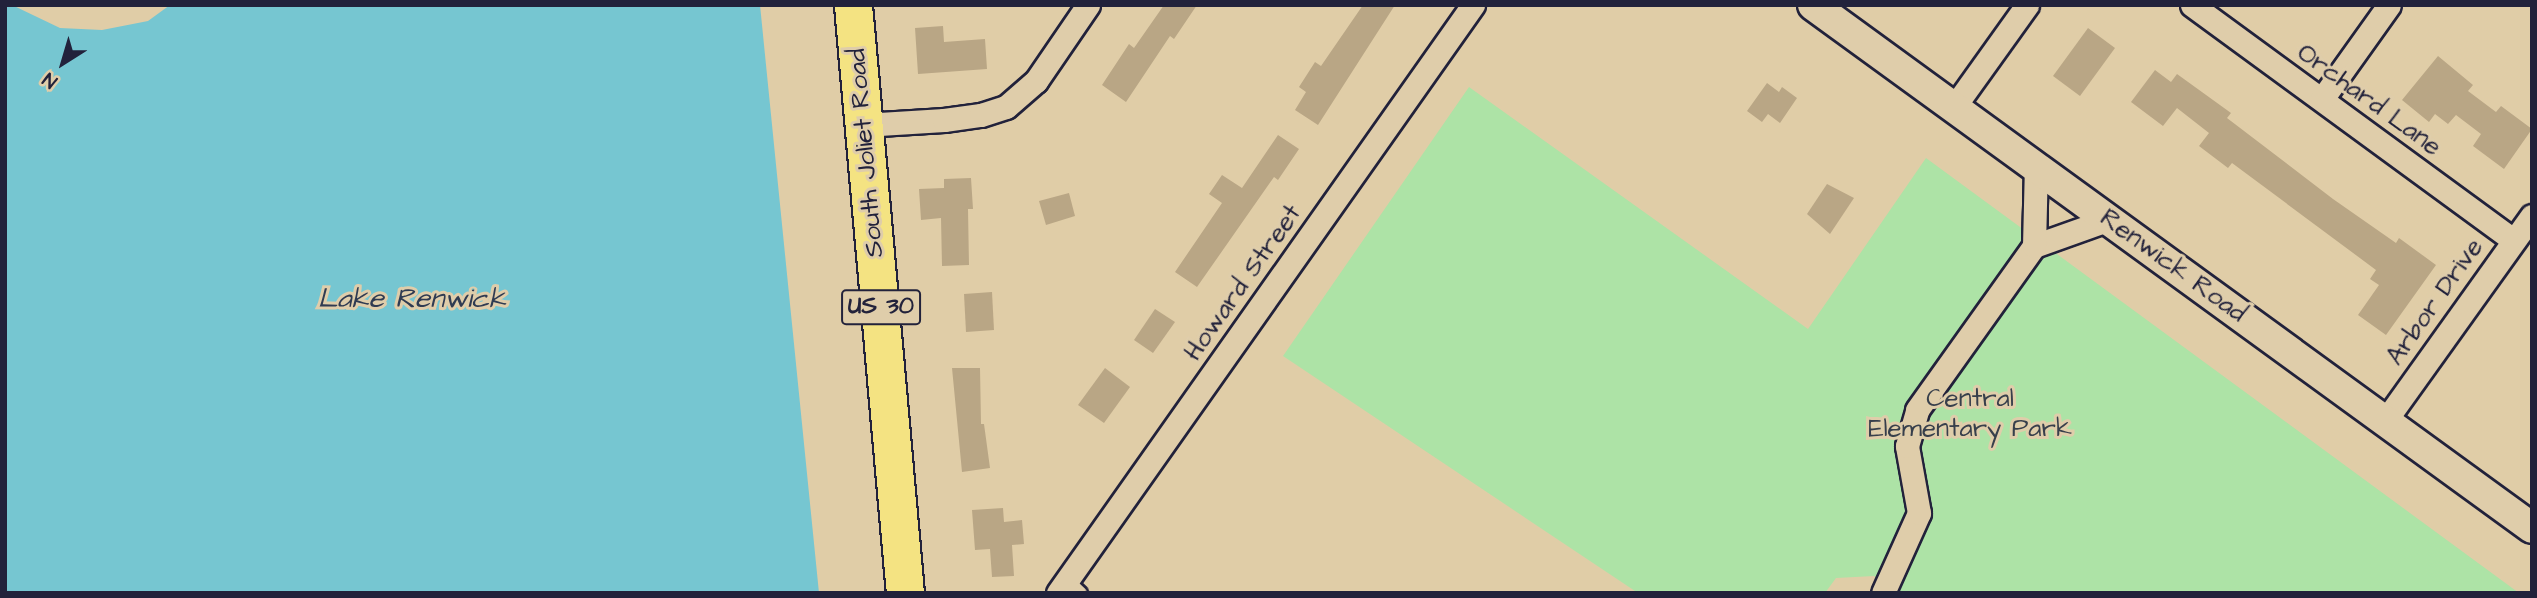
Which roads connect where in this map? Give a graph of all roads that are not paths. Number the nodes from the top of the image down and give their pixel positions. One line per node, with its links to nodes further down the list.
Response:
1 (853, 5): 10 (main road, South Joliet Road / US 30)
2 (1088, 5): 10 (street)
3 (1473, 5): 18 (street, Howard Street)
4 (1813, 5): 9 (street, Renwick Road)
5 (2027, 5): 9 (street)
6 (2192, 5): 8 (street, Orchard Lane)
7 (2389, 5): 8 (street)
8 (2322, 99): 14 (street, Orchard Lane)
9 (1954, 107): 11 (street, Renwick Road)
10 (863, 125): 19 (main road, South Joliet Road / US 30)
11 (2036, 166): 13 (street, Renwick Road); 15 (street)
12 (2532, 216): 14 (street, Arbor Drive)
13 (2110, 219): 15 (street); 16 (street, Renwick Road)
14 (2513, 240): 16 (street, Arbor Drive)
15 (2034, 246): 20 (street)
16 (2385, 421): 17 (street, Renwick Road)
17 (2532, 528)
18 (1069, 589)
19 (905, 593)
20 (1883, 593)

